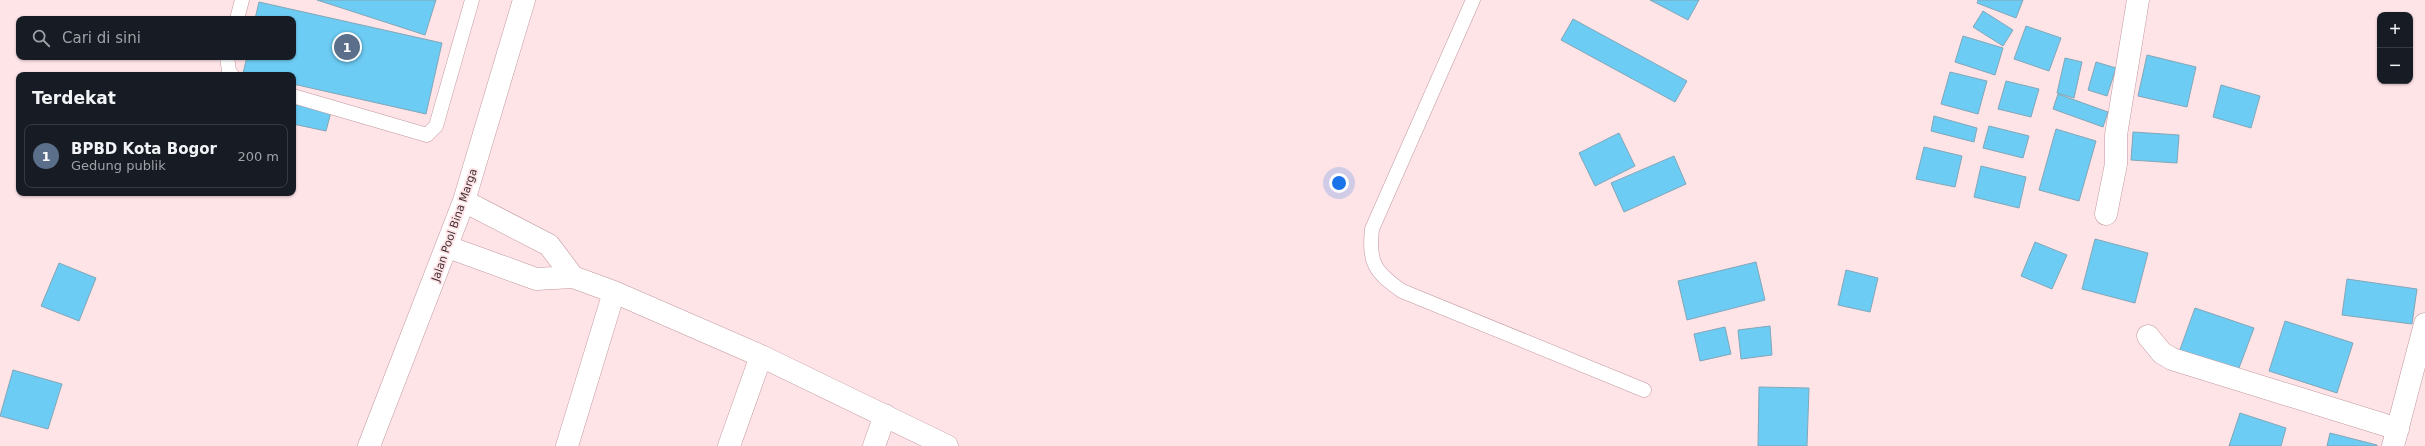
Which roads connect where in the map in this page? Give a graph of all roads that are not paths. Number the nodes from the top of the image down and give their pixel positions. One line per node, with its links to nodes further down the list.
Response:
1 (242, 0): 6 (lane)
2 (472, 0): 9 (lane)
3 (524, 0): 10 (street, Jalan Pool Bina Marga)
4 (1473, 0): 18 (lane)
5 (2138, 0): 11 (street)
6 (238, 16)
7 (227, 60): 8 (lane)
8 (229, 72)
9 (296, 97)
10 (464, 201): 12 (street, Jalan Pool Bina Marga); 13 (street)
11 (2106, 214)
12 (448, 247): 13 (street); 21 (street, Jalan Pool Bina Marga)
13 (573, 276): 14 (street)
14 (614, 292): 17 (street); 22 (street)
15 (2425, 324): 20 (street)
16 (2148, 336): 20 (street)
17 (761, 356): 19 (street); 23 (street)
18 (1644, 390)
19 (885, 415): 24 (street); 25 (street)
20 (2395, 437)
21 (369, 446)
22 (567, 446)
23 (728, 446)
24 (874, 446)
25 (948, 446)

